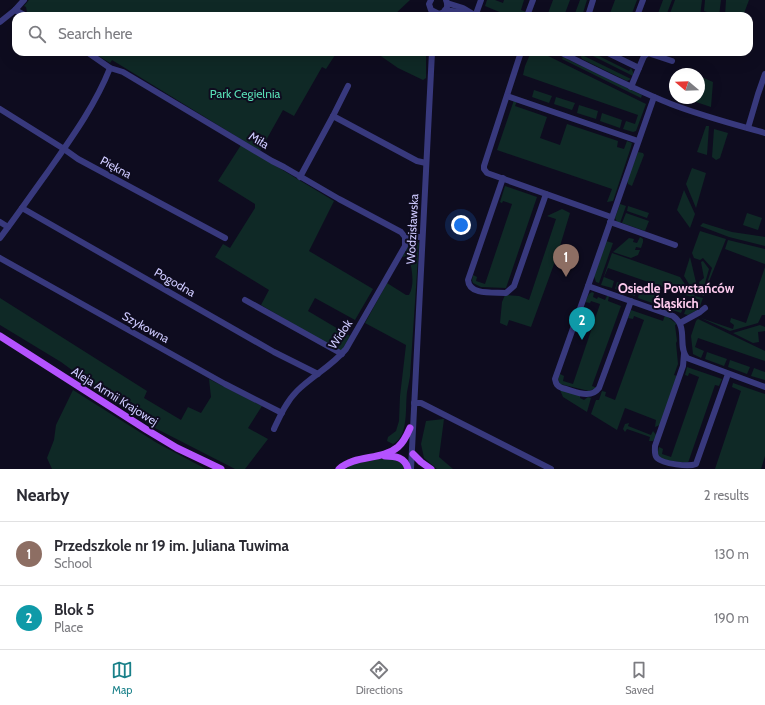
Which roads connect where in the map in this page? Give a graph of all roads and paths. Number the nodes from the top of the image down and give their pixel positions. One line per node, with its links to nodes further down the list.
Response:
1 (24, 0): 8 (street)
2 (431, 0): 12 (street)
3 (481, 0): 15 (street)
4 (533, 0): 16 (street)
5 (593, 0): 17 (street)
6 (643, 0): 18 (street)
7 (447, 1): 13 (street); 14 (street)
8 (15, 10): 10 (street); 11 (street)
9 (12, 12): 19 (street)
10 (12, 12)
11 (19, 12)
12 (432, 12)
13 (442, 12)
14 (470, 12)
15 (477, 12)
16 (528, 12)
17 (589, 12)
18 (638, 12)
19 (0, 22)
20 (93, 56): 30 (street, Miła)
21 (432, 56): 43 (street, Wodzisławska)
22 (520, 56): 35 (street)
23 (567, 56): 28 (street)
24 (574, 56): 28 (street)
25 (614, 56): 31 (street)
26 (642, 56): 31 (street)
27 (657, 56): 29 (street)
28 (573, 59): 34 (street)
29 (672, 61)
30 (110, 68): 42 (street); 44 (street, Miła)
31 (639, 68): 34 (street)
32 (765, 76): 39 (street)
33 (348, 86): 38 (street)
34 (631, 86): 36 (street)
35 (507, 96): 41 (street); 45 (street)
36 (654, 97): 39 (street); 41 (street)
37 (0, 109): 42 (street, Piękna)
38 (333, 116): 43 (street); 44 (street)
39 (748, 128): 40 (street)
40 (765, 133)
41 (638, 141): 48 (street)
42 (64, 149): 47 (street); 54 (street, Piękna)
43 (426, 163): 52 (street, Wodzisławska)
44 (300, 177): 51 (street, Miła)
45 (503, 178): 46 (street); 46 (street)
46 (546, 194): 48 (street)
47 (22, 208): 50 (street); 65 (street, Pogodna)
48 (610, 220): 55 (street); 57 (street)
49 (0, 222): 50 (street)
50 (8, 227): 53 (street)
51 (405, 237): 52 (street); 63 (street, Widok)
52 (422, 237): 68 (street, Wodzisławska)
53 (0, 238)
54 (225, 238)
55 (675, 245)
56 (0, 258): 69 (street, Szykowna)
57 (588, 286): 59 (street); 59 (street)
58 (245, 300): 63 (street)
59 (631, 301): 61 (street)
60 (705, 308): 61 (street)
61 (680, 323): 64 (street)
62 (0, 336): 75 (main road, Aleja Armii Krajowej)
63 (342, 354): 65 (street, Widok)
64 (684, 354): 66 (street); 66 (street)
65 (318, 374): 69 (street, Widok)
66 (728, 374): 67 (street)
67 (765, 387)
68 (414, 405): 70 (street, Wodzisławska); 72 (street, Wodzisławska); 78 (street)
69 (282, 413): 71 (street, Widok)
70 (410, 428): 73 (main road); 74 (street, Wodzisławska)
71 (274, 429)
72 (413, 454): 74 (street, Wodzisławska); 77 (main road)
73 (376, 456): 74 (main road); 76 (main road)
74 (409, 468)
75 (221, 469)
76 (340, 469)
77 (431, 469)
78 (551, 469)

